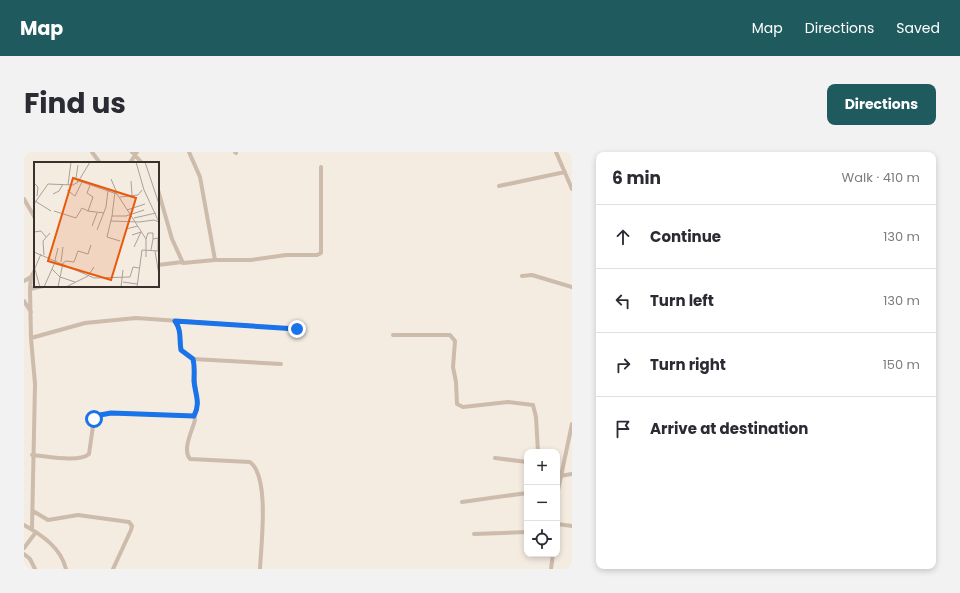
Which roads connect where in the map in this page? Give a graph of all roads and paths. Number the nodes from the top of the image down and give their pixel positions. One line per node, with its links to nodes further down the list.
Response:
1 (92, 152): 5 (street)
2 (189, 152): 14 (street)
3 (556, 152): 8 (street)
4 (134, 153): 6 (street)
5 (99, 162)
6 (141, 162)
7 (321, 167): 14 (street)
8 (565, 172): 9 (street); 10 (street)
9 (499, 186)
10 (572, 189)
11 (159, 194): 15 (street)
12 (24, 199): 13 (street)
13 (34, 216)
14 (215, 260): 15 (street)
15 (182, 262): 16 (street)
16 (159, 264)
17 (34, 272): 19 (street)
18 (522, 276): 22 (street)
19 (31, 277): 20 (street); 23 (street)
20 (24, 281)
21 (39, 287): 23 (street)
22 (572, 287)
23 (30, 289): 25 (street)
24 (24, 301): 25 (street)
25 (31, 313): 29 (street)
26 (175, 321): 27 (street); 29 (street); 30 (street)
27 (297, 329)
28 (393, 335): 34 (street)
29 (31, 338): 35 (street)
30 (193, 359): 31 (street); 32 (street)
31 (281, 364)
32 (194, 416): 35 (street); 57 (street)
33 (572, 424): 38 (street)
34 (538, 449)
35 (32, 455): 43 (street)
36 (495, 458): 37 (street)
37 (524, 462)
38 (560, 468)
39 (572, 474): 40 (street)
40 (560, 475)
41 (524, 492): 42 (street)
42 (462, 502)
43 (33, 511): 47 (street); 56 (street)
44 (560, 524): 46 (street)
45 (24, 525): 47 (street)
46 (572, 526)
47 (32, 529): 48 (street)
48 (36, 532): 51 (street); 55 (street)
49 (524, 532): 50 (street)
50 (474, 534)
51 (24, 548)
52 (24, 554): 54 (street)
53 (553, 557): 58 (street)
54 (35, 569)
55 (66, 569)
56 (113, 569)
57 (260, 569)
58 (551, 569)

